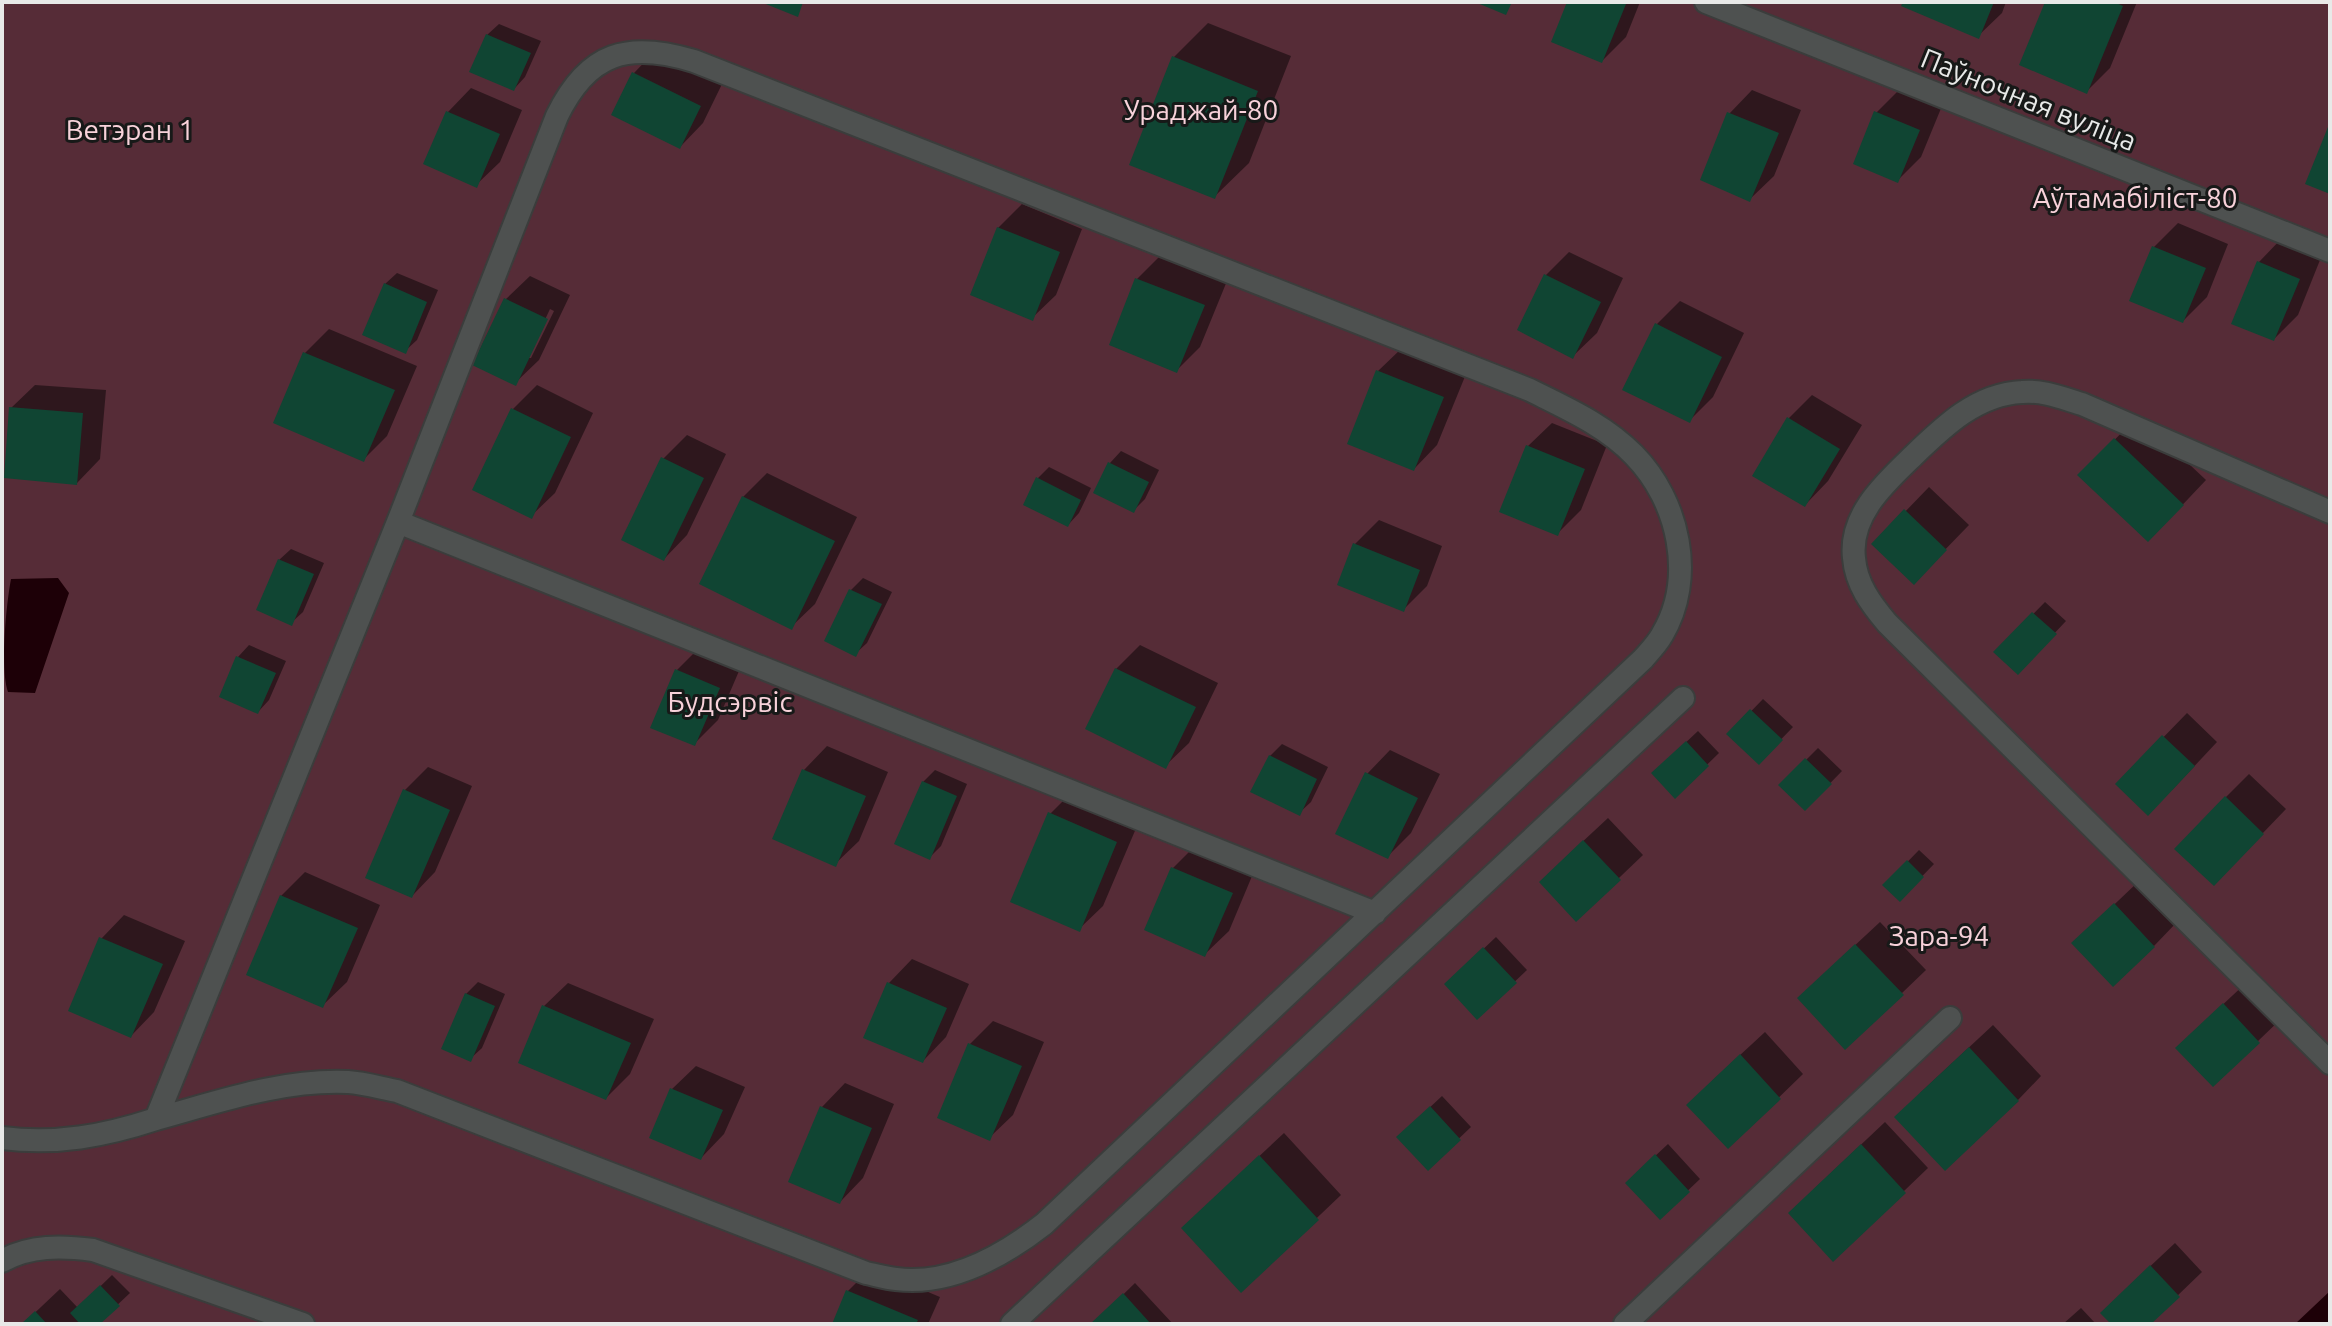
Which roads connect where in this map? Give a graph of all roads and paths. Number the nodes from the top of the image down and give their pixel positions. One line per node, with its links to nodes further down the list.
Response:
1 (1706, 2): 2 (lane, Паўночная вуліца)
2 (2330, 251)
3 (2330, 512): 8 (lane)
4 (398, 522): 6 (lane); 6 (lane); 9 (lane)
5 (1683, 698): 13 (lane)
6 (1375, 913): 9 (lane)
7 (1950, 1018): 14 (lane)
8 (2330, 1063)
9 (156, 1119): 10 (lane)
10 (2, 1138)
11 (2, 1261): 12 (lane)
12 (303, 1324)
13 (1012, 1324)
14 (1625, 1324)

